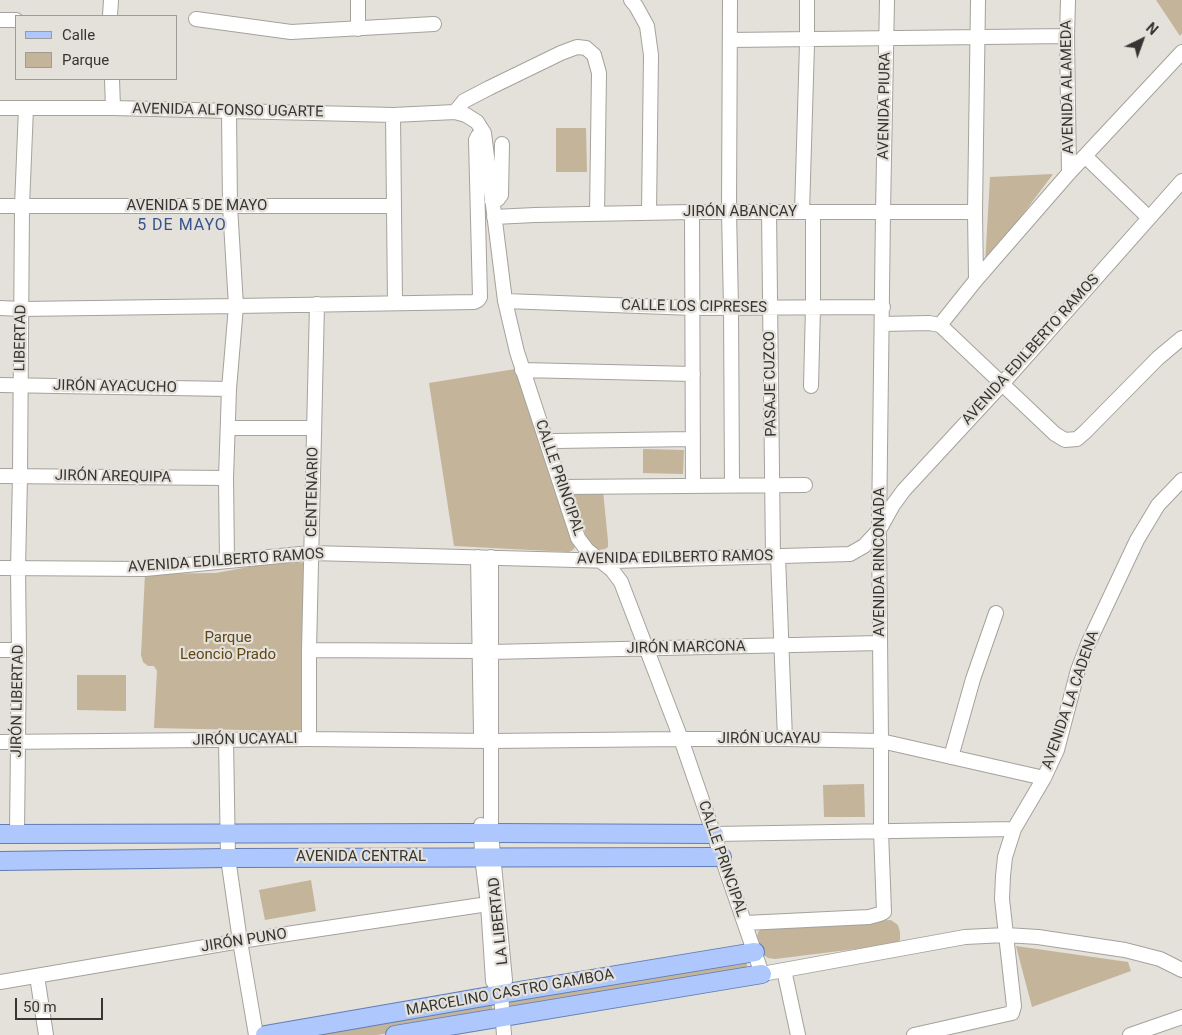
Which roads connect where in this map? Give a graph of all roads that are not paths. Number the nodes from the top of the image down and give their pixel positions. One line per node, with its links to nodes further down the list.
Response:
1 (111, 0): 9 (street)
2 (358, 0): 14 (street)
3 (631, 0): 44 (street)
4 (730, 0): 19 (street)
5 (806, 0): 18 (street)
6 (887, 0): 17 (street, AVENIDA PIURA)
7 (978, 0): 16 (street)
8 (1068, 0): 15 (street, AVENIDA ALAMEDA)
9 (110, 15)
10 (196, 19): 14 (street)
11 (0, 20): 12 (street)
12 (15, 20)
13 (434, 24): 14 (street)
14 (358, 29)
15 (1067, 36): 16 (street); 31 (street, AVENIDA ALAMEDA)
16 (977, 37): 17 (street); 43 (street)
17 (886, 38): 18 (street); 42 (street, AVENIDA PIURA)
18 (807, 39): 19 (street); 41 (street)
19 (730, 40): 38 (street)
20 (1182, 52): 30 (street)
21 (112, 80): 24 (street)
22 (0, 108): 23 (street, AVENIDA ALFONSO UGARTE)
23 (26, 108): 24 (street, AVENIDA ALFONSO UGARTE); 35 (street, LIBERTAD)
24 (113, 108): 25 (street, AVENIDA ALFONSO UGARTE)
25 (229, 111): 27 (street, AVENIDA ALFONSO UGARTE); 36 (street)
26 (455, 112): 27 (street, AVENIDA ALFONSO UGARTE); 28 (street); 45 (street)
27 (394, 115): 37 (street)
28 (484, 132): 33 (street, CALLE PRINCIPAL); 50 (street)
29 (502, 144): 33 (street)
30 (1086, 157): 31 (street); 47 (street)
31 (1069, 173): 48 (street)
32 (1182, 181): 47 (street, AVENIDA EDILBERTO RAMOS)
33 (492, 201): 46 (street, CALLE PRINCIPAL)
34 (0, 206): 35 (street, AVENIDA 5 DE MAYO)
35 (22, 206): 36 (street, AVENIDA 5 DE MAYO); 59 (street, LIBERTAD)
36 (230, 206): 37 (street, AVENIDA 5 DE MAYO); 52 (street)
37 (394, 206): 50 (street)
38 (728, 211): 39 (street, JIRÓN ABANCAY); 40 (street, JIRÓN ABANCAY); 57 (street)
39 (692, 212): 44 (street, JIRÓN ABANCAY); 56 (street)
40 (769, 212): 41 (street, JIRÓN ABANCAY); 58 (street, PASAJE CUZCO)
41 (807, 212): 42 (street, JIRÓN ABANCAY); 53 (street)
42 (883, 212): 43 (street, JIRÓN ABANCAY); 54 (street, AVENIDA RINCONADA)
43 (975, 212): 48 (street)
44 (649, 213): 45 (street, JIRÓN ABANCAY)
45 (597, 214): 46 (street, JIRÓN ABANCAY)
46 (494, 218): 49 (street, CALLE PRINCIPAL)
47 (1149, 218): 65 (street, AVENIDA EDILBERTO RAMOS)
48 (976, 280): 61 (street)
49 (505, 301): 56 (street, CALLE LOS CIPRESES); 63 (street, CALLE PRINCIPAL)
50 (396, 303): 51 (street)
51 (317, 304): 52 (street); 71 (street, CENTENARIO)
52 (236, 306): 59 (street); 69 (street)
53 (813, 307): 54 (street, CALLE LOS CIPRESES); 58 (street, CALLE LOS CIPRESES); 68 (street)
54 (883, 307): 60 (street, AVENIDA RINCONADA)
55 (0, 308): 59 (street)
56 (692, 308): 57 (street, CALLE LOS CIPRESES); 64 (street)
57 (732, 308): 58 (street, CALLE LOS CIPRESES); 79 (street)
58 (770, 308): 80 (street, PASAJE CUZCO)
59 (22, 309): 67 (street, LIBERTAD)
60 (882, 324): 61 (street); 83 (street, AVENIDA RINCONADA)
61 (940, 325): 65 (street)
62 (1182, 338): 65 (street)
63 (522, 370): 64 (street); 73 (street, CALLE PRINCIPAL)
64 (693, 374): 72 (street)
65 (1002, 384): 83 (street, AVENIDA EDILBERTO RAMOS)
66 (0, 385): 67 (street, JIRÓN AYACUCHO)
67 (21, 385): 69 (street, JIRÓN AYACUCHO); 75 (street, LIBERTAD)
68 (811, 386)
69 (229, 389): 70 (street)
70 (228, 428): 71 (street); 76 (street)
71 (314, 428): 84 (street, CENTENARIO)
72 (693, 439): 73 (street); 81 (street)
73 (547, 442): 82 (street, CALLE PRINCIPAL)
74 (0, 476): 75 (street, JIRÓN AREQUIPA)
75 (20, 476): 76 (street, JIRÓN AREQUIPA); 90 (street, LIBERTAD)
76 (226, 478): 87 (street)
77 (1182, 480): 108 (street, AVENIDA LA CADENA)
78 (805, 484): 80 (street)
79 (732, 485): 80 (street); 81 (street)
80 (772, 485): 85 (street, PASAJE CUZCO)
81 (693, 486): 82 (street)
82 (562, 487): 88 (street, CALLE PRINCIPAL)
83 (879, 530): 85 (street, AVENIDA EDILBERTO RAMOS); 92 (street, AVENIDA RINCONADA)
84 (311, 553): 86 (street, AVENIDA EDILBERTO RAMOS); 87 (street, AVENIDA EDILBERTO RAMOS); 97 (street, CENTENARIO)
85 (776, 556): 88 (street, AVENIDA EDILBERTO RAMOS); 93 (street, PASAJE CUZCO)
86 (484, 557): 88 (street, AVENIDA EDILBERTO RAMOS); 98 (street, LA LIBERTAD)
87 (226, 561): 90 (street, AVENIDA EDILBERTO RAMOS)
88 (599, 561): 94 (street, CALLE PRINCIPAL)
89 (0, 568): 90 (street, AVENIDA EDILBERTO RAMOS)
90 (18, 568): 96 (street, JIRÓN LIBERTAD)
91 (996, 613): 107 (street)
92 (880, 643): 93 (street, JIRÓN MARCONA); 104 (street, AVENIDA RINCONADA)
93 (782, 646): 94 (street, JIRÓN MARCONA); 101 (street, PASAJE CUZCO)
94 (647, 649): 98 (street, JIRÓN MARCONA); 100 (street, CALLE PRINCIPAL)
95 (0, 650): 96 (street)
96 (19, 650): 106 (street, JIRÓN LIBERTAD)
97 (309, 650): 98 (street, JIRÓN MARCONA); 99 (street, CENTENARIO)
98 (485, 651): 103 (street, LA LIBERTAD)
99 (309, 739): 102 (street, JIRÓN UCAYALI); 103 (street, JIRÓN UCAYALI)
100 (681, 739): 101 (street, JIRÓN UCAYAU); 103 (street, JIRÓN UCAYAU); 114 (street, CALLE PRINCIPAL)
101 (786, 739): 104 (street, JIRÓN UCAYAU)
102 (226, 740): 106 (street, JIRÓN UCAYALI); 113 (street)
103 (486, 741): 111 (street, LA LIBERTAD)
104 (882, 741): 107 (street, JIRÓN UCAYAU); 110 (street, AVENIDA RINCONADA)
105 (0, 742): 106 (street, JIRÓN UCAYALI)
106 (17, 742): 112 (street, JIRÓN LIBERTAD)
107 (951, 757): 108 (street, JIRÓN UCAYAU)
108 (1044, 778): 109 (street, AVENIDA LA CADENA)
109 (1014, 829): 110 (street); 121 (street, AVENIDA LA CADENA)
110 (881, 831): 114 (street); 120 (street, AVENIDA RINCONADA)
111 (486, 833): 113 (main road, AVENIDA CENTRAL); 114 (main road, AVENIDA CENTRAL); 115 (street, LA LIBERTAD)
112 (8, 834): 113 (main road, AVENIDA CENTRAL)
113 (228, 834): 117 (street)
114 (714, 834): 116 (street, CALLE PRINCIPAL)
115 (487, 857): 116 (main road, AVENIDA CENTRAL); 117 (main road, AVENIDA CENTRAL); 119 (street, LA LIBERTAD); 129 (street, LA LIBERTAD)
116 (722, 857): 120 (street, CALLE PRINCIPAL)
117 (228, 858): 118 (main road, AVENIDA CENTRAL); 122 (street)
118 (0, 861)
119 (488, 904): 122 (street, JIRÓN PUNO); 129 (street, LA LIBERTAD)
120 (745, 923): 123 (street, CALLE PRINCIPAL)
121 (1006, 935): 124 (street); 125 (street); 137 (street, AVENIDA LA CADENA)
122 (240, 942): 127 (street, JIRÓN PUNO); 133 (street)
123 (755, 952): 126 (street, CALLE PRINCIPAL); 129 (main road, MARCELINO CASTRO GAMBOA)
124 (784, 970): 126 (street); 136 (street)
125 (1182, 970)
126 (762, 974): 131 (main road, MARCELINO CASTRO GAMBOA)
127 (37, 976): 128 (street, JIRÓN PUNO); 132 (street)
128 (0, 982)
129 (501, 994): 131 (street); 134 (main road, MARCELINO CASTRO GAMBOA)
130 (1182, 1017): 138 (street)
131 (503, 1026): 135 (main road, MARCELINO CASTRO GAMBOA)
132 (46, 1035)
133 (256, 1035)
134 (265, 1035)
135 (395, 1035)
136 (798, 1035)
137 (914, 1035)
138 (1130, 1035)

